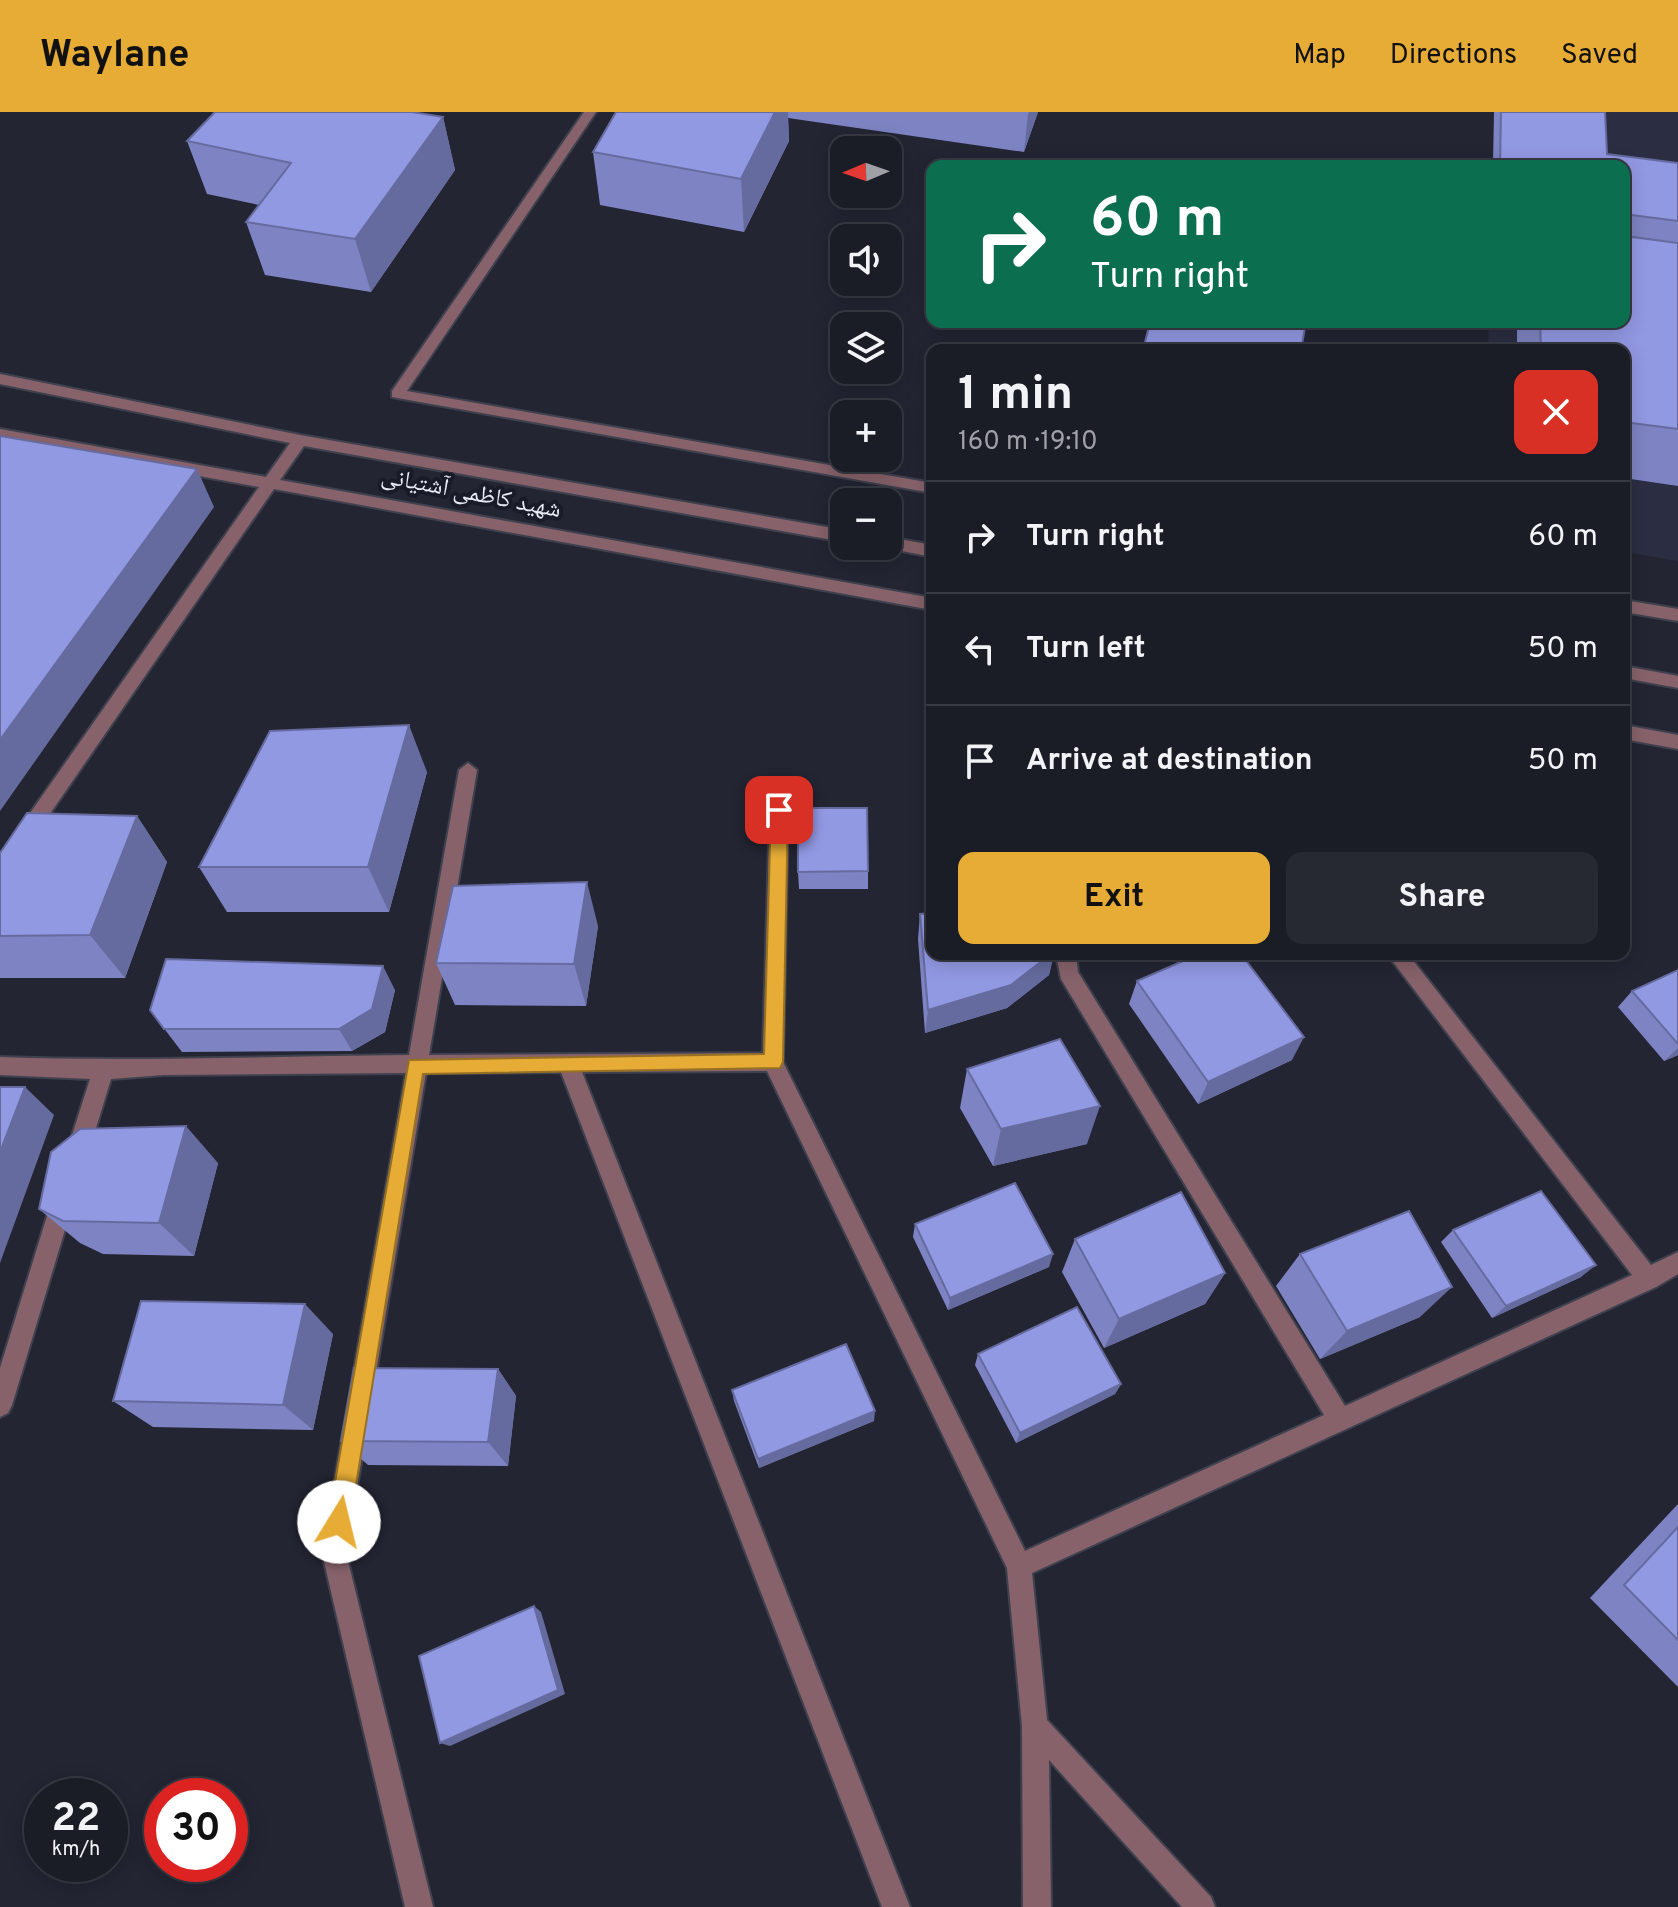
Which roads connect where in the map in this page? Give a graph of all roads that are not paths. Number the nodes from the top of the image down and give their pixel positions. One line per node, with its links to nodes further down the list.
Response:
1 (590, 112): 6 (street)
2 (0, 379): 4 (street, شهید کاظمی آشتیانی)
3 (0, 434): 5 (street, شهید کاظمی آشتیانی)
4 (300, 440): 5 (street); 7 (street, شهید کاظمی آشتیانی)
5 (272, 481): 10 (street, شهید کاظمی آشتیانی); 19 (street)
6 (926, 487)
7 (830, 534)
8 (902, 546): 9 (street)
9 (926, 550)
10 (926, 603)
11 (1630, 607): 12 (street)
12 (1678, 615)
13 (1630, 673): 14 (street)
14 (1678, 682)
15 (1630, 733): 16 (street)
16 (1678, 742)
17 (468, 770): 24 (street)
18 (779, 810): 22 (street)
19 (0, 871)
20 (1067, 960): 30 (street)
21 (1402, 960): 28 (street)
22 (773, 1062): 25 (street); 31 (street)
23 (0, 1066): 26 (street)
24 (415, 1066): 25 (street); 26 (street); 33 (street)
25 (569, 1066): 34 (street)
26 (103, 1070): 29 (street)
27 (1678, 1262): 28 (street)
28 (1648, 1279): 30 (street)
29 (0, 1405)
30 (1340, 1420): 31 (street)
31 (1019, 1566): 32 (street)
32 (1035, 1726): 35 (street); 36 (street)
33 (419, 1907)
34 (896, 1907)
35 (1037, 1907)
36 (1201, 1907)

